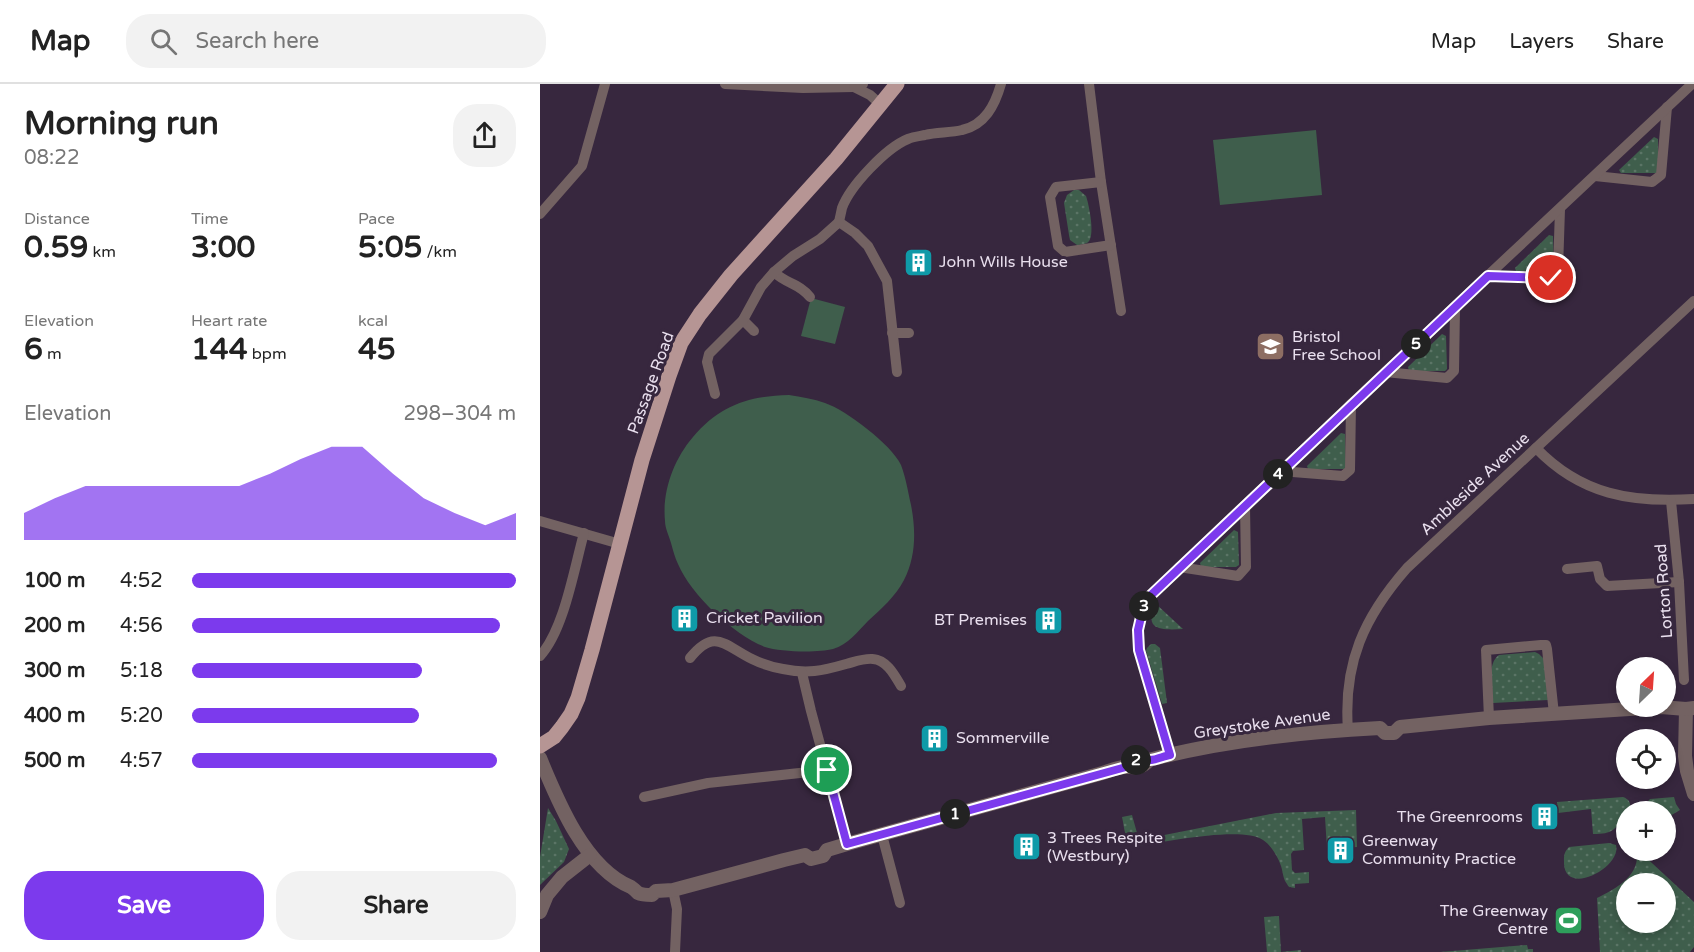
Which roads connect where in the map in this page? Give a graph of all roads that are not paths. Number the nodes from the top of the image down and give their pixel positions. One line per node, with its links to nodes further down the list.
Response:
1 (605, 84): 13 (street)
2 (725, 84): 7 (street)
3 (897, 84): 8 (main road, Passage Road)
4 (1002, 84): 14 (street)
5 (1089, 84): 11 (street)
6 (1692, 84): 9 (street)
7 (859, 85): 8 (street)
8 (880, 104): 37 (main road, Passage Road)
9 (1667, 107): 10 (street); 10 (street)
10 (1595, 176): 12 (street)
11 (1101, 182): 15 (street); 15 (street)
12 (1560, 209): 17 (street); 17 (street)
13 (540, 213)
14 (839, 222): 16 (street); 24 (street)
15 (1111, 245): 21 (street)
16 (774, 272): 18 (street); 22 (street)
17 (1488, 276): 20 (street)
18 (810, 297)
19 (1694, 301): 30 (street, Ambleside Avenue)
20 (1455, 308): 27 (street); 27 (street)
21 (1121, 311)
22 (742, 320): 23 (street); 28 (street)
23 (754, 332)
24 (892, 333): 25 (street); 26 (street)
25 (909, 333)
26 (897, 372)
27 (1385, 372): 29 (street)
28 (715, 394)
29 (1351, 404): 31 (street); 31 (street)
30 (1536, 448): 33 (street); 49 (street, Ambleside Avenue)
31 (1280, 471): 34 (street)
32 (1694, 499): 33 (street)
33 (1671, 501): 40 (street, Lorton Road)
34 (1245, 506): 38 (street); 38 (street)
35 (540, 521): 36 (street)
36 (584, 533): 37 (street); 41 (street)
37 (620, 544): 50 (main road, Passage Road)
38 (1179, 567): 51 (street)
39 (1567, 569): 40 (street)
40 (1679, 582): 44 (street, Lorton Road)
41 (540, 656)
42 (690, 658): 43 (street)
43 (802, 673): 45 (street); 53 (street)
44 (1684, 680)
45 (901, 686)
46 (1690, 709): 47 (street, Greystoke Avenue); 54 (street)
47 (1554, 714): 48 (street, Greystoke Avenue); 48 (street)
48 (1489, 718): 49 (street, Greystoke Avenue)
49 (1348, 730): 51 (street, Greystoke Avenue)
50 (540, 746)
51 (1170, 755): 56 (street, Greystoke Avenue)
52 (540, 758): 58 (street, Greystoke Avenue)
53 (827, 770): 55 (street); 57 (street)
54 (1694, 794)
55 (644, 797)
56 (882, 835): 57 (street, Greystoke Avenue); 60 (street)
57 (847, 844): 59 (street, Greystoke Avenue)
58 (590, 855): 59 (street, Greystoke Avenue); 61 (street)
59 (673, 890): 62 (street)
60 (900, 903)
61 (540, 912)
62 (675, 952)

